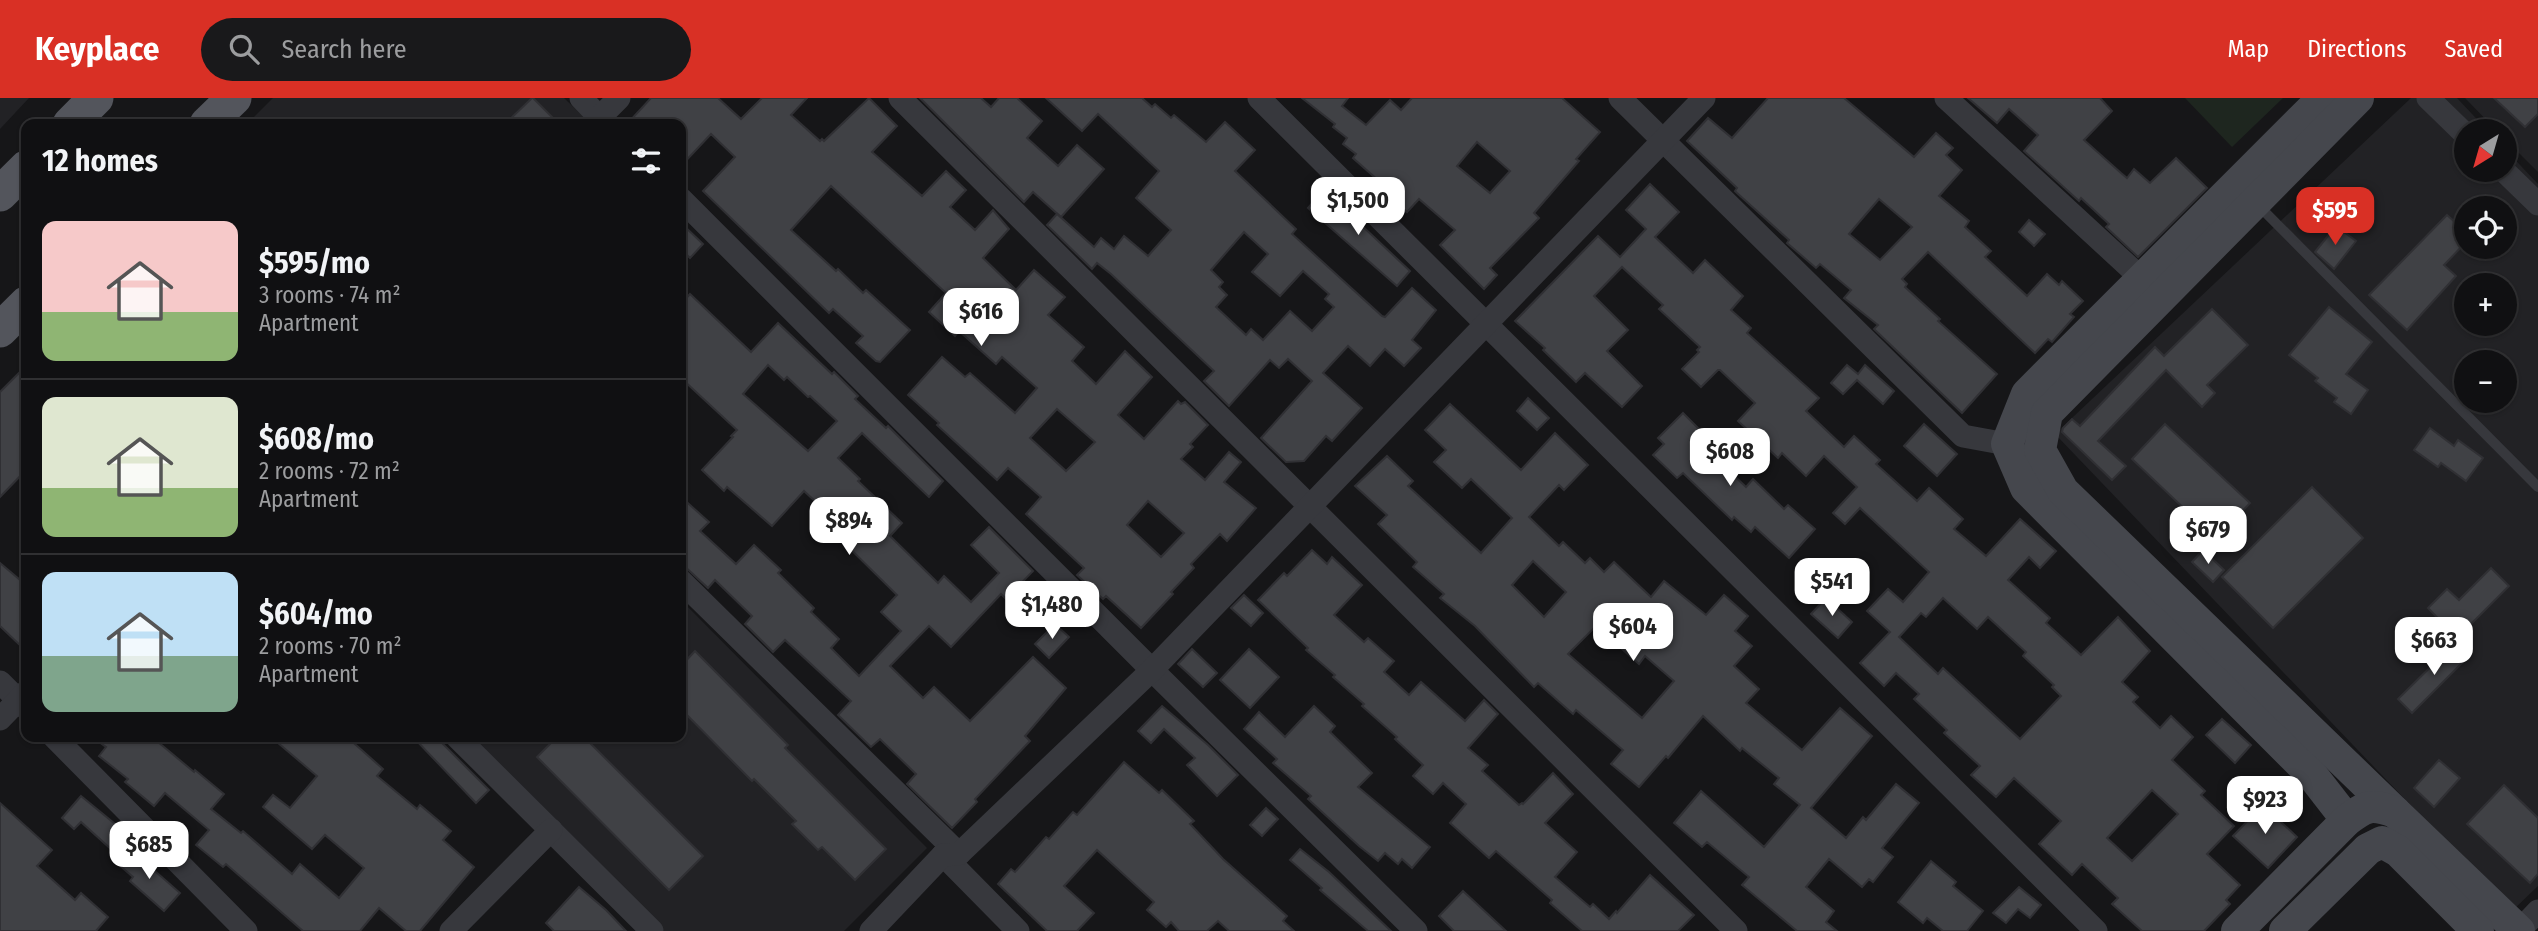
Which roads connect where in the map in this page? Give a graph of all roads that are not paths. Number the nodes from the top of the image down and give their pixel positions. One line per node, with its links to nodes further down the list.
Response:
1 (96, 98): 13 (main road)
2 (234, 98): 14 (main road)
3 (581, 98): 15 (street)
4 (620, 98): 16 (street)
5 (900, 98): 30 (street)
6 (1259, 98): 26 (street)
7 (1620, 98): 18 (street)
8 (1704, 98): 18 (street)
9 (1946, 98): 25 (street)
10 (2323, 98): 25 (street)
11 (2358, 98): 22 (street)
12 (2428, 98): 17 (street)
13 (75, 119)
14 (212, 119)
15 (598, 119)
16 (602, 119)
17 (2454, 123)
18 (1663, 141): 26 (street); 27 (street)
19 (21, 173): 21 (main road)
20 (2515, 182): 24 (street)
21 (0, 194)
22 (2255, 202): 25 (street); 29 (lane)
23 (686, 204): 32 (street)
24 (2538, 204)
25 (2153, 289): 27 (street); 28 (street)
26 (1485, 325): 30 (street); 51 (street)
27 (2007, 444): 28 (street); 40 (street)
28 (2040, 450): 39 (street)
29 (2538, 487)
30 (1310, 505): 32 (street); 50 (street)
31 (686, 586): 42 (street)
32 (1152, 670): 42 (street); 49 (street)
33 (0, 682): 34 (street)
34 (21, 698)
35 (21, 702): 36 (street)
36 (0, 719)
37 (59, 742): 44 (street)
38 (462, 742): 41 (street)
39 (2395, 812): 40 (street); 55 (street)
40 (2347, 820): 52 (street)
41 (551, 830): 45 (street); 46 (street)
42 (951, 854): 47 (street); 48 (street)
43 (2538, 911): 55 (street)
44 (246, 931)
45 (451, 931)
46 (652, 931)
47 (871, 931)
48 (1018, 931)
49 (1416, 931)
50 (1736, 931)
51 (2096, 931)
52 (2237, 931)
53 (2285, 931): 54 (street)
54 (2478, 931)
55 (2519, 931)

